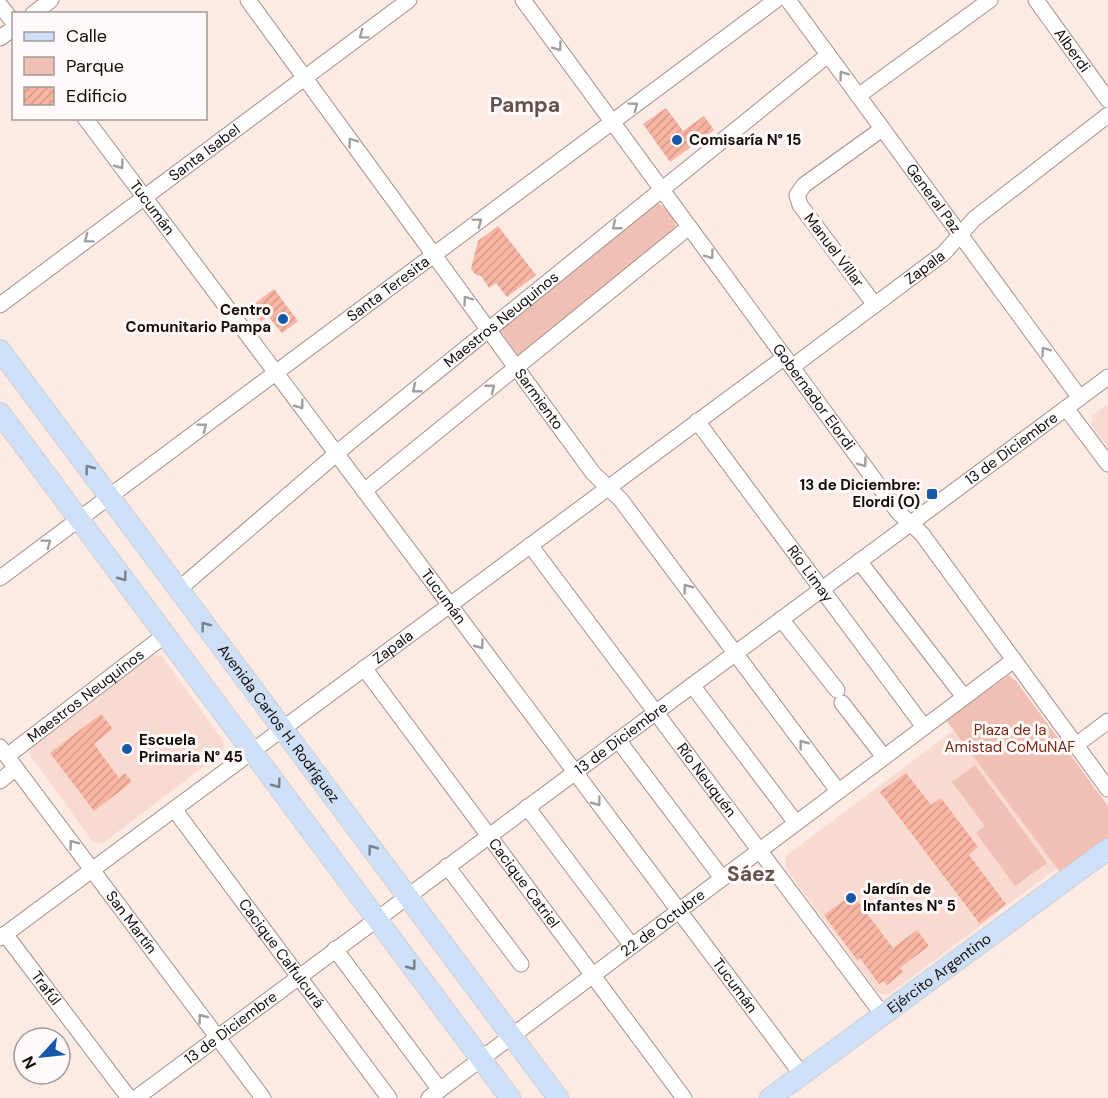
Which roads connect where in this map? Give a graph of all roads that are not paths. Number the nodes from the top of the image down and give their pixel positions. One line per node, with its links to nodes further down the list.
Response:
1 (51, 0): 10 (street)
2 (248, 0): 13 (street, Sarmiento)
3 (410, 0): 13 (street, Santa Isabel, one-way to 13)
4 (523, 0): 18 (street, Gobernador Elordi, one-way to 18)
5 (776, 0): 18 (street, Santa Teresita, one-way to 5)
6 (788, 0): 12 (street, General Paz)
7 (990, 0): 14 (street)
8 (1036, 0): 15 (street, Alberdi)
9 (0, 5): 11 (street)
10 (36, 12)
11 (12, 20)
12 (828, 55): 14 (street, General Paz, one-way to 12); 20 (street, Maestros Neuquinos)
13 (305, 78): 21 (street, Santa Isabel); 24 (street, Sarmiento, one-way to 13)
14 (858, 96): 19 (street, General Paz)
15 (1108, 100)
16 (1108, 115): 23 (street, Zapala)
17 (86, 120): 21 (street, Tucumán, one-way to 21)
18 (612, 122): 20 (street, Gobernador Elordi); 24 (street, Santa Teresita, one-way to 18)
19 (882, 129): 23 (street, General Paz); 26 (street, Manuel Villar)
20 (661, 189): 22 (street, Gobernador Elordi); 27 (street, Maestros Neuquinos, one-way to 27)
21 (144, 198): 25 (street, Santa Isabel, one-way to 25); 31 (street, Tucumán)
22 (689, 227): 29 (street, Gobernador Elordi, one-way to 29); 30 (street)
23 (960, 235): 26 (street, Zapala); 33 (street, General Paz, one-way to 23)
24 (434, 255): 27 (street, Sarmiento, one-way to 24); 31 (street, Santa Teresita)
25 (0, 305)
26 (875, 305): 29 (street, Zapala)
27 (489, 329): 30 (street, Sarmiento); 37 (street, Maestros Neuquinos, one-way to 37)
28 (0, 350): 41 (main road, Avenida Carlos H. Rodríguez, one-way to 28)
29 (788, 362): 36 (street, Zapala); 43 (street, Gobernador Elordi, one-way to 43)
30 (516, 368): 39 (street, Sarmiento); 40 (street, one-way to 30)
31 (276, 373): 37 (street, Tucumán, one-way to 37); 41 (street, Santa Teresita, one-way to 31)
32 (1108, 377): 33 (street, 13 de Diciembre)
33 (1080, 398): 34 (street, 13 de Diciembre)
34 (1066, 408): 38 (street); 43 (street, 13 de Diciembre)
35 (0, 413): 42 (main road)
36 (697, 421): 39 (street, Zapala); 47 (street, Río Limay)
37 (336, 454): 40 (street, Tucumán); 48 (street, Maestros Neuquinos)
38 (1108, 464)
39 (608, 488): 44 (street, Zapala); 52 (street, Sarmiento, one-way to 39)
40 (364, 491): 49 (street, Tucumán)
41 (109, 497): 42 (street, Santa Teresita); 48 (main road, Avenida Carlos H. Rodríguez)
42 (79, 519): 46 (street, Santa Teresita, one-way to 42); 51 (main road, one-way to 51)
43 (910, 523): 45 (street, 13 de Diciembre); 53 (street, Gobernador Elordi)
44 (531, 545): 49 (street, Zapala); 57 (street, Río Neuquén)
45 (860, 561): 47 (street, 13 de Diciembre); 56 (street)
46 (0, 578)
47 (821, 589): 50 (street, 13 de Diciembre); 59 (street, Río Limay)
48 (178, 590): 60 (main road, Avenida Carlos H. Rodríguez, one-way to 48)
49 (450, 605): 54 (street, Zapala); 67 (street, Tucumán, one-way to 67)
50 (781, 619): 52 (street, 13 de Diciembre); 65 (street)
51 (165, 635): 63 (street, Maestros Neuquinos); 64 (main road)
52 (735, 653): 55 (street, 13 de Diciembre); 70 (street, Sarmiento, one-way to 52)
53 (1014, 660): 56 (street, 22 de Octubre); 62 (street, Gobernador Elordi)
54 (364, 668): 60 (street, Zapala); 74 (street, Cacique Catriel)
55 (692, 685): 57 (street, 13 de Diciembre); 73 (street)
56 (964, 697): 59 (street, 22 de Octubre)
57 (656, 712): 61 (street, 13 de Diciembre); 76 (street, Río Neuquén)
58 (1108, 721): 62 (street)
59 (924, 727): 65 (street, 22 de Octubre)
60 (282, 729): 64 (street, Zapala); 80 (main road, Avenida Carlos H. Rodríguez, one-way to 60)
61 (618, 740): 67 (street, 13 de Diciembre); 79 (street)
62 (1076, 745): 69 (street, Gobernador Elordi)
63 (3, 751): 66 (street, San Martín)
64 (252, 751): 72 (street, Zapala); 82 (main road, one-way to 82)
65 (884, 757): 70 (street, 22 de Octubre)
66 (16, 768): 68 (street); 78 (street, San Martín, one-way to 66)
67 (574, 772): 71 (street, 13 de Diciembre); 81 (street, Tucumán, one-way to 81)
68 (0, 781)
69 (1108, 789)
70 (838, 791): 73 (street, 22 de Octubre)
71 (527, 807): 74 (street, 13 de Diciembre); 84 (street)
72 (174, 809): 78 (street, Zapala); 88 (street, Cacique Calfulcurá)
73 (796, 823): 76 (street, 22 de Octubre)
74 (489, 835): 77 (street, 13 de Diciembre); 87 (street, Cacique Catriel)
75 (1108, 849): 89 (main road, Ejército Argentino)
76 (759, 850): 79 (street, 22 de Octubre); 89 (street, Río Neuquén)
77 (447, 866): 80 (street, 13 de Diciembre); 86 (street)
78 (92, 870): 83 (street, Zapala); 91 (street, San Martín, one-way to 78)
79 (722, 878): 81 (street, 22 de Octubre)
80 (407, 896): 82 (street, 13 de Diciembre); 90 (main road, Avenida Carlos H. Rodríguez)
81 (679, 911): 84 (street, 22 de Octubre); 93 (street, Tucumán)
82 (377, 919): 85 (street, 13 de Diciembre); 92 (main road, one-way to 92)
83 (3, 936): 95 (street, Trafúl)
84 (632, 946): 87 (street, 22 de Octubre)
85 (335, 950): 88 (street, 13 de Diciembre); 94 (street)
86 (521, 964)
87 (593, 975): 90 (street, 22 de Octubre); 101 (street, Cacique Catriel)
88 (299, 977): 91 (street, 13 de Diciembre); 98 (street, Cacique Calfulcurá)
89 (883, 1015): 93 (main road, Ejército Argentino)
90 (511, 1036): 92 (street, 22 de Octubre); 100 (main road, Avenida Carlos H. Rodríguez)
91 (217, 1037): 96 (street, 13 de Diciembre); 97 (street, San Martín)
92 (481, 1059): 94 (street, 22 de Octubre); 99 (main road)
93 (802, 1075): 102 (main road, Ejército Argentino)
94 (434, 1094)
95 (129, 1098)
96 (136, 1098)
97 (262, 1098)
98 (389, 1098)
99 (510, 1098)
100 (558, 1098)
101 (684, 1098)
102 (770, 1098)

